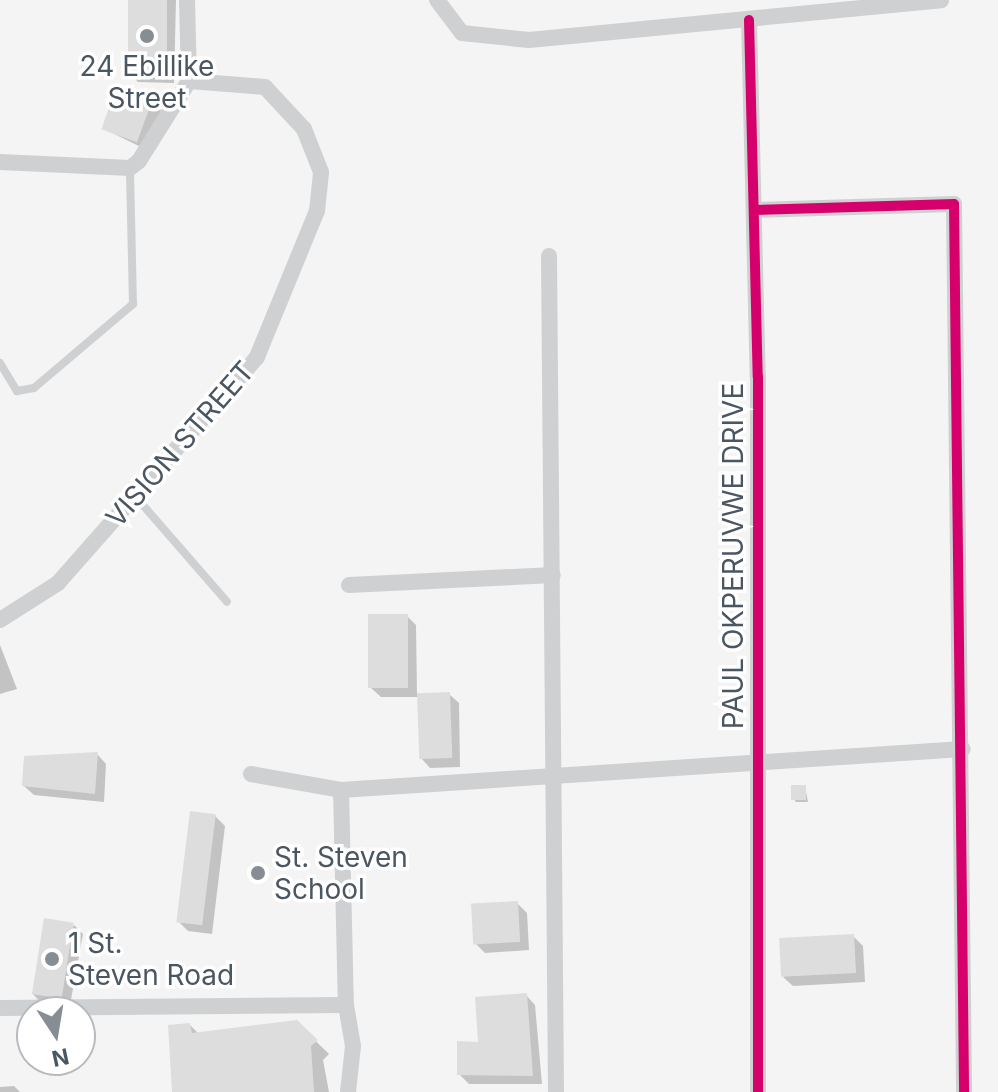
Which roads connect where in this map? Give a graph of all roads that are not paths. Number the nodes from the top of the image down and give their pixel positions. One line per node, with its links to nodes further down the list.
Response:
1 (187, 0): 6 (street)
2 (437, 0): 5 (street)
3 (933, 0): 4 (street); 5 (street)
4 (941, 0)
5 (749, 20): 9 (street, PAUL OKPERUVWE DRIVE)
6 (189, 81): 8 (street); 12 (street, VISION STREET)
7 (0, 162): 8 (street)
8 (130, 168): 11 (lane)
9 (755, 210): 17 (street); 18 (street, PAUL OKPERUVWE DRIVE)
10 (549, 256): 13 (street)
11 (0, 363)
12 (135, 496): 15 (lane); 16 (street, VISION STREET)
13 (553, 575): 14 (street); 20 (street)
14 (349, 585)
15 (227, 602)
16 (0, 620)
17 (963, 749): 18 (street); 27 (street)
18 (757, 764): 20 (street); 26 (street, PAUL OKPERUVWE DRIVE)
19 (251, 774): 21 (street)
20 (555, 777): 21 (street); 25 (street)
21 (341, 790): 22 (street)
22 (346, 1005): 23 (street); 24 (street)
23 (0, 1008)
24 (348, 1092)
25 (556, 1092)
26 (758, 1092)
27 (964, 1092)

